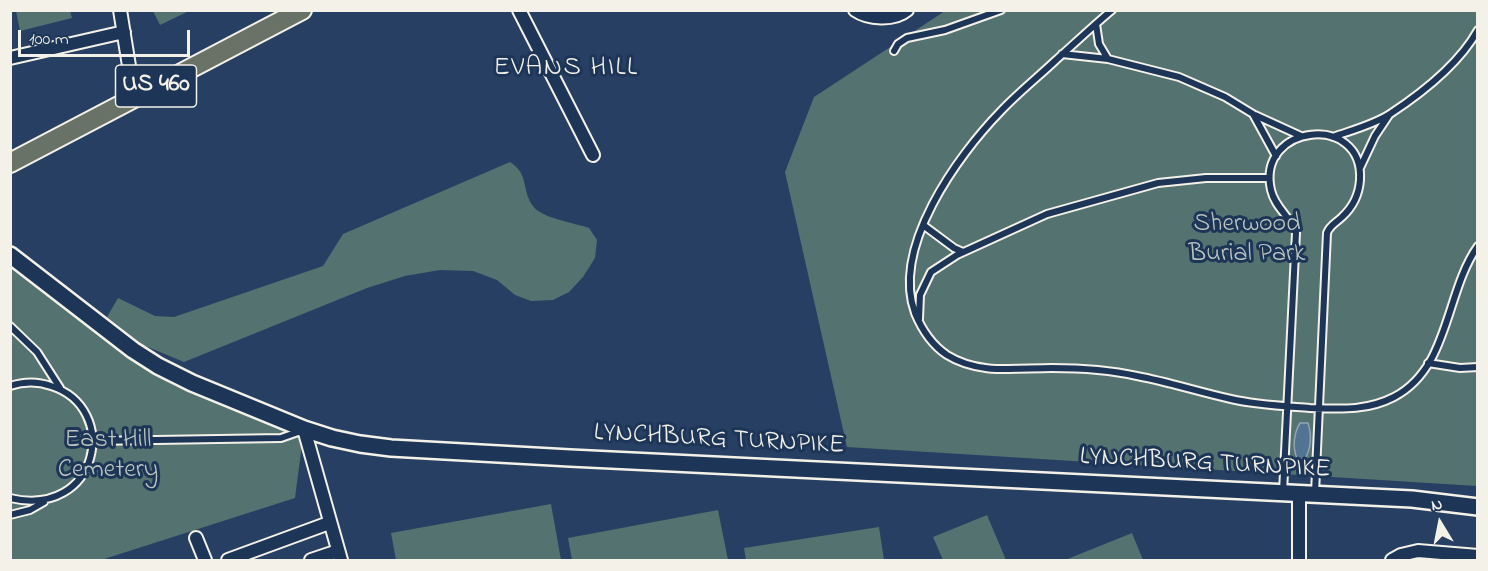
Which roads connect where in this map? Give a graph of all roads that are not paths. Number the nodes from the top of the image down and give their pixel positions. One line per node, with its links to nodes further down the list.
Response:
1 (120, 10): 10 (street)
2 (302, 10): 15 (main road, US 460)
3 (519, 10): 20 (street)
4 (855, 10): 5 (street)
5 (907, 10)
6 (1001, 10): 11 (lane)
7 (1112, 10): 8 (lane)
8 (1096, 24): 12 (lane); 14 (lane)
9 (1478, 30): 17 (lane)
10 (124, 32): 13 (street); 15 (street)
11 (894, 51)
12 (1062, 54): 14 (lane); 25 (lane)
13 (10, 58)
14 (1108, 59): 16 (lane)
15 (134, 97): 22 (main road, US 460)
16 (1253, 114): 18 (lane); 21 (lane)
17 (1389, 115): 19 (lane); 23 (lane)
18 (1301, 136): 19 (lane); 21 (lane)
19 (1333, 136): 23 (lane)
20 (593, 155)
21 (1276, 156): 24 (lane)
22 (10, 163)
23 (1360, 169): 36 (lane)
24 (1269, 178): 27 (lane); 35 (lane)
25 (923, 225): 27 (lane); 29 (lane)
26 (1478, 246): 31 (lane)
27 (963, 252): 29 (lane)
28 (10, 255): 37 (street, LYNCHBURG TURNPIKE)
29 (919, 323): 35 (lane)
30 (10, 327): 34 (lane)
31 (1428, 363): 32 (lane); 36 (lane)
32 (1478, 367)
33 (10, 386): 34 (lane)
34 (60, 388): 38 (lane)
35 (1288, 406): 36 (lane); 39 (lane)
36 (1319, 408): 41 (lane)
37 (304, 429): 38 (lane); 39 (street, LYNCHBURG TURNPIKE); 46 (street)
38 (93, 441): 43 (lane)
39 (1283, 493): 40 (street, LYNCHBURG TURNPIKE)
40 (1299, 493): 41 (street, LYNCHBURG TURNPIKE); 53 (street)
41 (1314, 494): 44 (street, LYNCHBURG TURNPIKE)
42 (10, 498): 43 (lane)
43 (47, 500): 45 (lane)
44 (1478, 507)
45 (10, 515)
46 (329, 523): 48 (street); 51 (street)
47 (196, 538): 50 (street)
48 (340, 556): 52 (street)
49 (1478, 556): 54 (street)
50 (205, 561)
51 (228, 561)
52 (311, 561)
53 (1299, 561)
54 (1392, 561)

